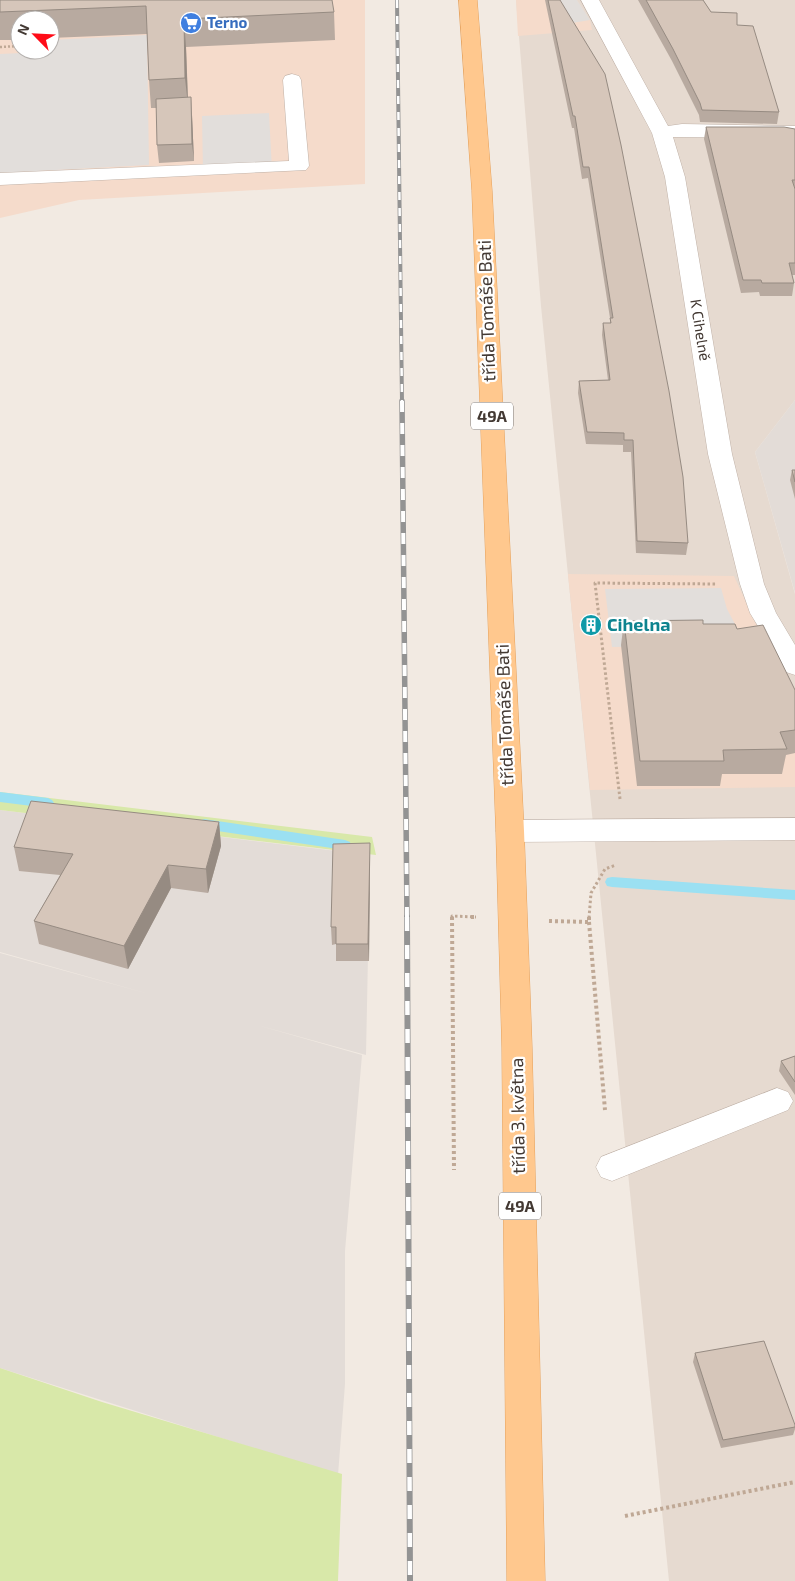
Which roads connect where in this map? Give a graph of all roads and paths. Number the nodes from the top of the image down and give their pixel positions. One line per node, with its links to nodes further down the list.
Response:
1 (468, 0): 9 (main road, třída Tomáše Bati / 49A)
2 (590, 0): 4 (street, K Cihelně)
3 (292, 80): 6 (street)
4 (662, 132): 5 (street); 7 (street, K Cihelně)
5 (795, 132)
6 (0, 179)
7 (795, 666)
8 (795, 829): 9 (street)
9 (510, 831): 16 (main road, třída 3. května / 49A)
10 (589, 922): 12 (path)
11 (777, 1101): 13 (street)
12 (605, 1110)
13 (612, 1167)
14 (795, 1482): 15 (path)
15 (625, 1516)
16 (526, 1581)

